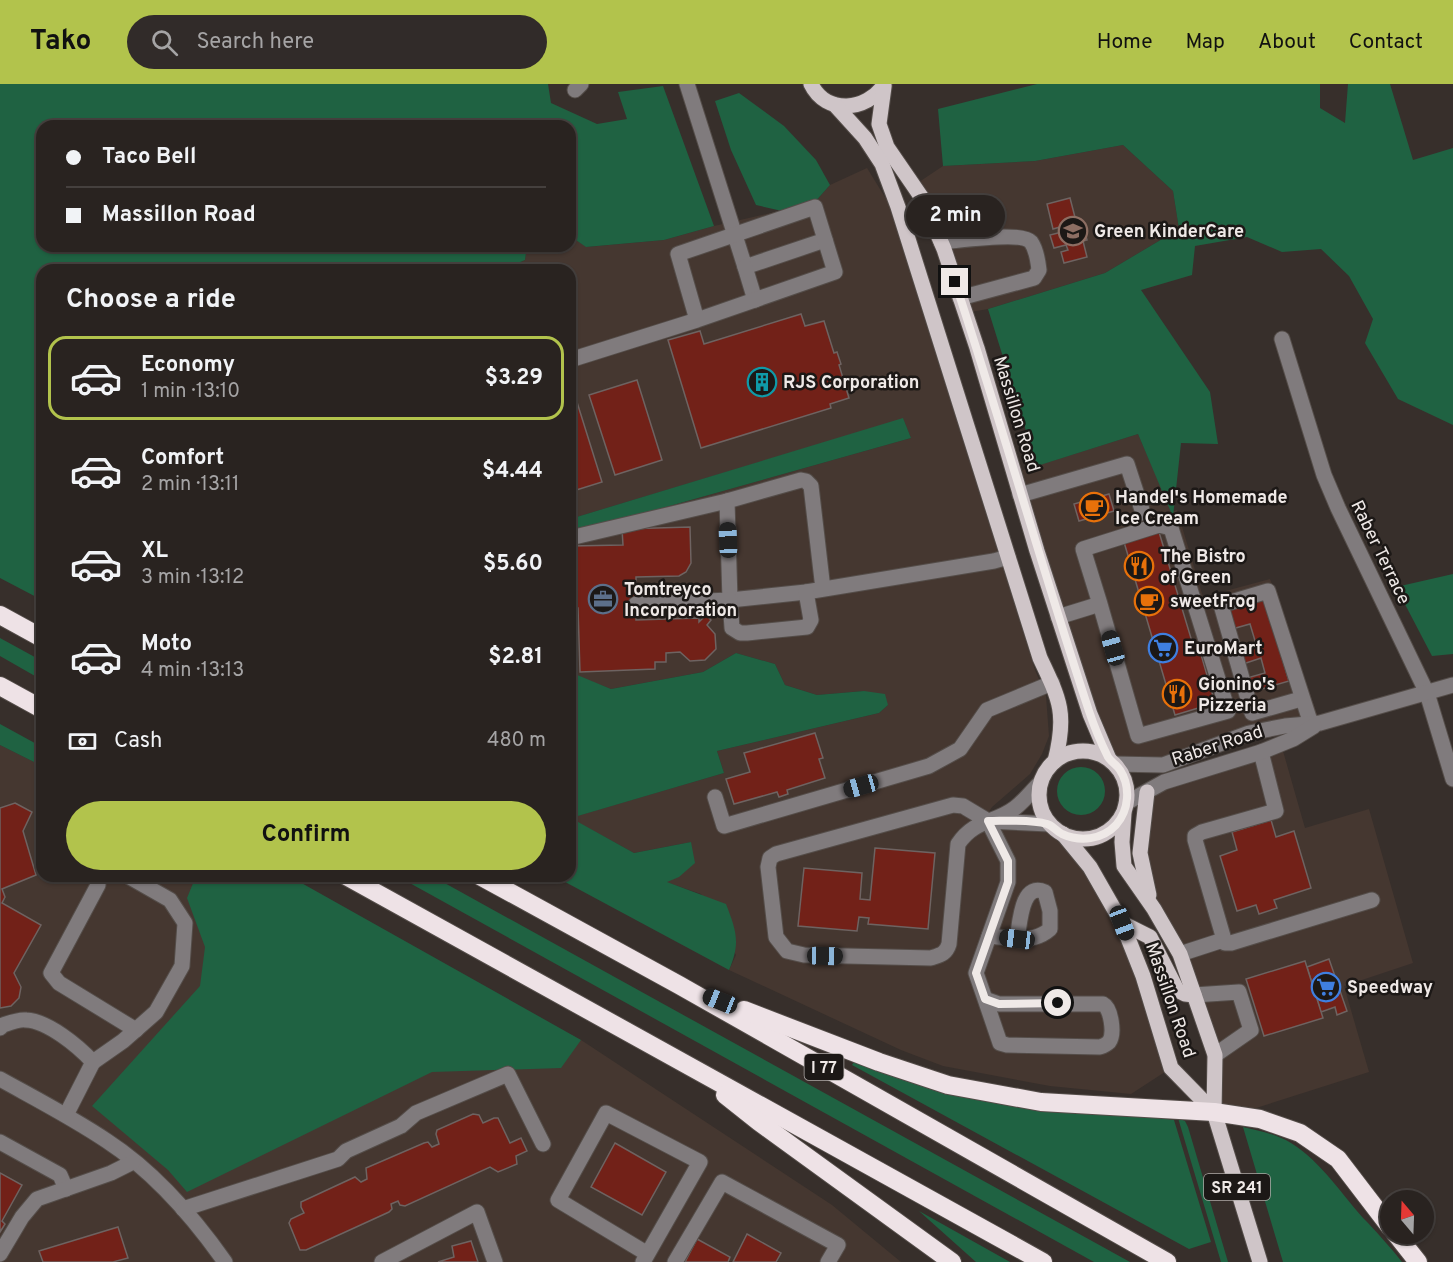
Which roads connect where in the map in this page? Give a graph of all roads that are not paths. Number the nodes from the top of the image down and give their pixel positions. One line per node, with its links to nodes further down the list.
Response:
1 (687, 84): 5 (street)
2 (811, 84): 4 (main road)
3 (884, 86): 4 (main road); 7 (main road, Massillon Road)
4 (835, 105): 18 (main road)
5 (736, 235): 6 (street); 8 (street); 11 (street)
6 (825, 240): 8 (street); 10 (street)
7 (941, 242): 9 (main road, Massillon Road); 9 (street)
8 (745, 267): 10 (street)
9 (960, 298): 14 (main road, Massillon Road)
10 (755, 300): 11 (street)
11 (697, 320): 13 (street)
12 (1282, 339): 30 (street, Raber Terrace)
13 (576, 358)
14 (1020, 495): 16 (street); 25 (main road, Massillon Road)
15 (727, 501): 17 (street); 19 (street); 21 (street)
16 (1143, 513)
17 (576, 537)
18 (1008, 557): 19 (street); 27 (main road)
19 (823, 589): 20 (street)
20 (806, 592): 21 (street); 21 (street)
21 (730, 600): 22 (street)
22 (636, 604)
23 (1100, 604): 25 (street); 33 (street); 33 (street)
24 (0, 615): 26 (highway)
25 (1058, 616): 38 (main road, Massillon Road)
26 (36, 635)
27 (1052, 683): 37 (main road); 42 (street)
28 (1453, 685): 30 (street, Raber Road)
29 (0, 686): 32 (highway)
30 (1427, 693): 34 (street, Raber Road); 39 (street, Raber Terrace)
31 (1301, 699): 31 (street); 34 (street)
32 (36, 706)
33 (1228, 711): 35 (street)
34 (1315, 724): 35 (street, Raber Road); 36 (street, Raber Road)
35 (1237, 738): 38 (street, Raber Road)
36 (1261, 752): 41 (street, Raber Road); 56 (street)
37 (1054, 761): 38 (main road); 40 (main road)
38 (1112, 762): 43 (main road)
39 (1453, 779)
40 (1039, 784): 44 (street); 45 (main road)
41 (1147, 792): 43 (street, Raber Road); 52 (main road)
42 (715, 797)
43 (1125, 808): 46 (main road); 52 (main road, Massillon Road / SR 241)
44 (988, 821): 44 (street); 45 (street); 54 (street)
45 (1048, 824): 46 (main road)
46 (1063, 834): 53 (main road, Massillon Road)
47 (98, 882): 62 (street)
48 (138, 882): 62 (street)
49 (357, 882): 65 (highway)
50 (491, 882): 58 (highway, I 77)
51 (1372, 900): 56 (street)
52 (1154, 909): 57 (main road, Massillon Road / SR 241)
53 (1122, 923): 59 (main road); 67 (main road, Massillon Road)
54 (989, 936): 55 (street); 60 (street)
55 (1017, 939)
56 (1223, 940): 57 (street)
57 (1180, 954): 59 (main road, Massillon Road / SR 241)
58 (679, 985): 67 (highway); 85 (highway, I 77)
59 (1194, 995): 63 (main road, Massillon Road / SR 241); 63 (street)
60 (985, 999): 60 (street)
61 (0, 1028): 64 (street)
62 (136, 1029): 64 (street)
63 (1215, 1055): 67 (main road, Massillon Road / SR 241)
64 (93, 1062): 68 (street)
65 (696, 1070): 83 (highway); 84 (highway)
66 (0, 1079): 68 (street)
67 (1214, 1112): 74 (highway); 86 (main road, Massillon Road / SR 241)
68 (66, 1115): 71 (street)
69 (0, 1142): 72 (street)
70 (543, 1144): 73 (street)
71 (134, 1162): 72 (street); 73 (street)
72 (66, 1189): 76 (street)
73 (183, 1209): 78 (street)
74 (1380, 1214)
75 (1404, 1244): 87 (highway)
76 (0, 1254)
77 (645, 1257): 77 (street)
78 (225, 1262)
79 (382, 1262): 80 (street)
80 (495, 1262)
81 (675, 1262): 82 (street)
82 (828, 1262)
83 (952, 1262)
84 (1043, 1262)
85 (1167, 1262)
86 (1260, 1262)
87 (1418, 1262)

